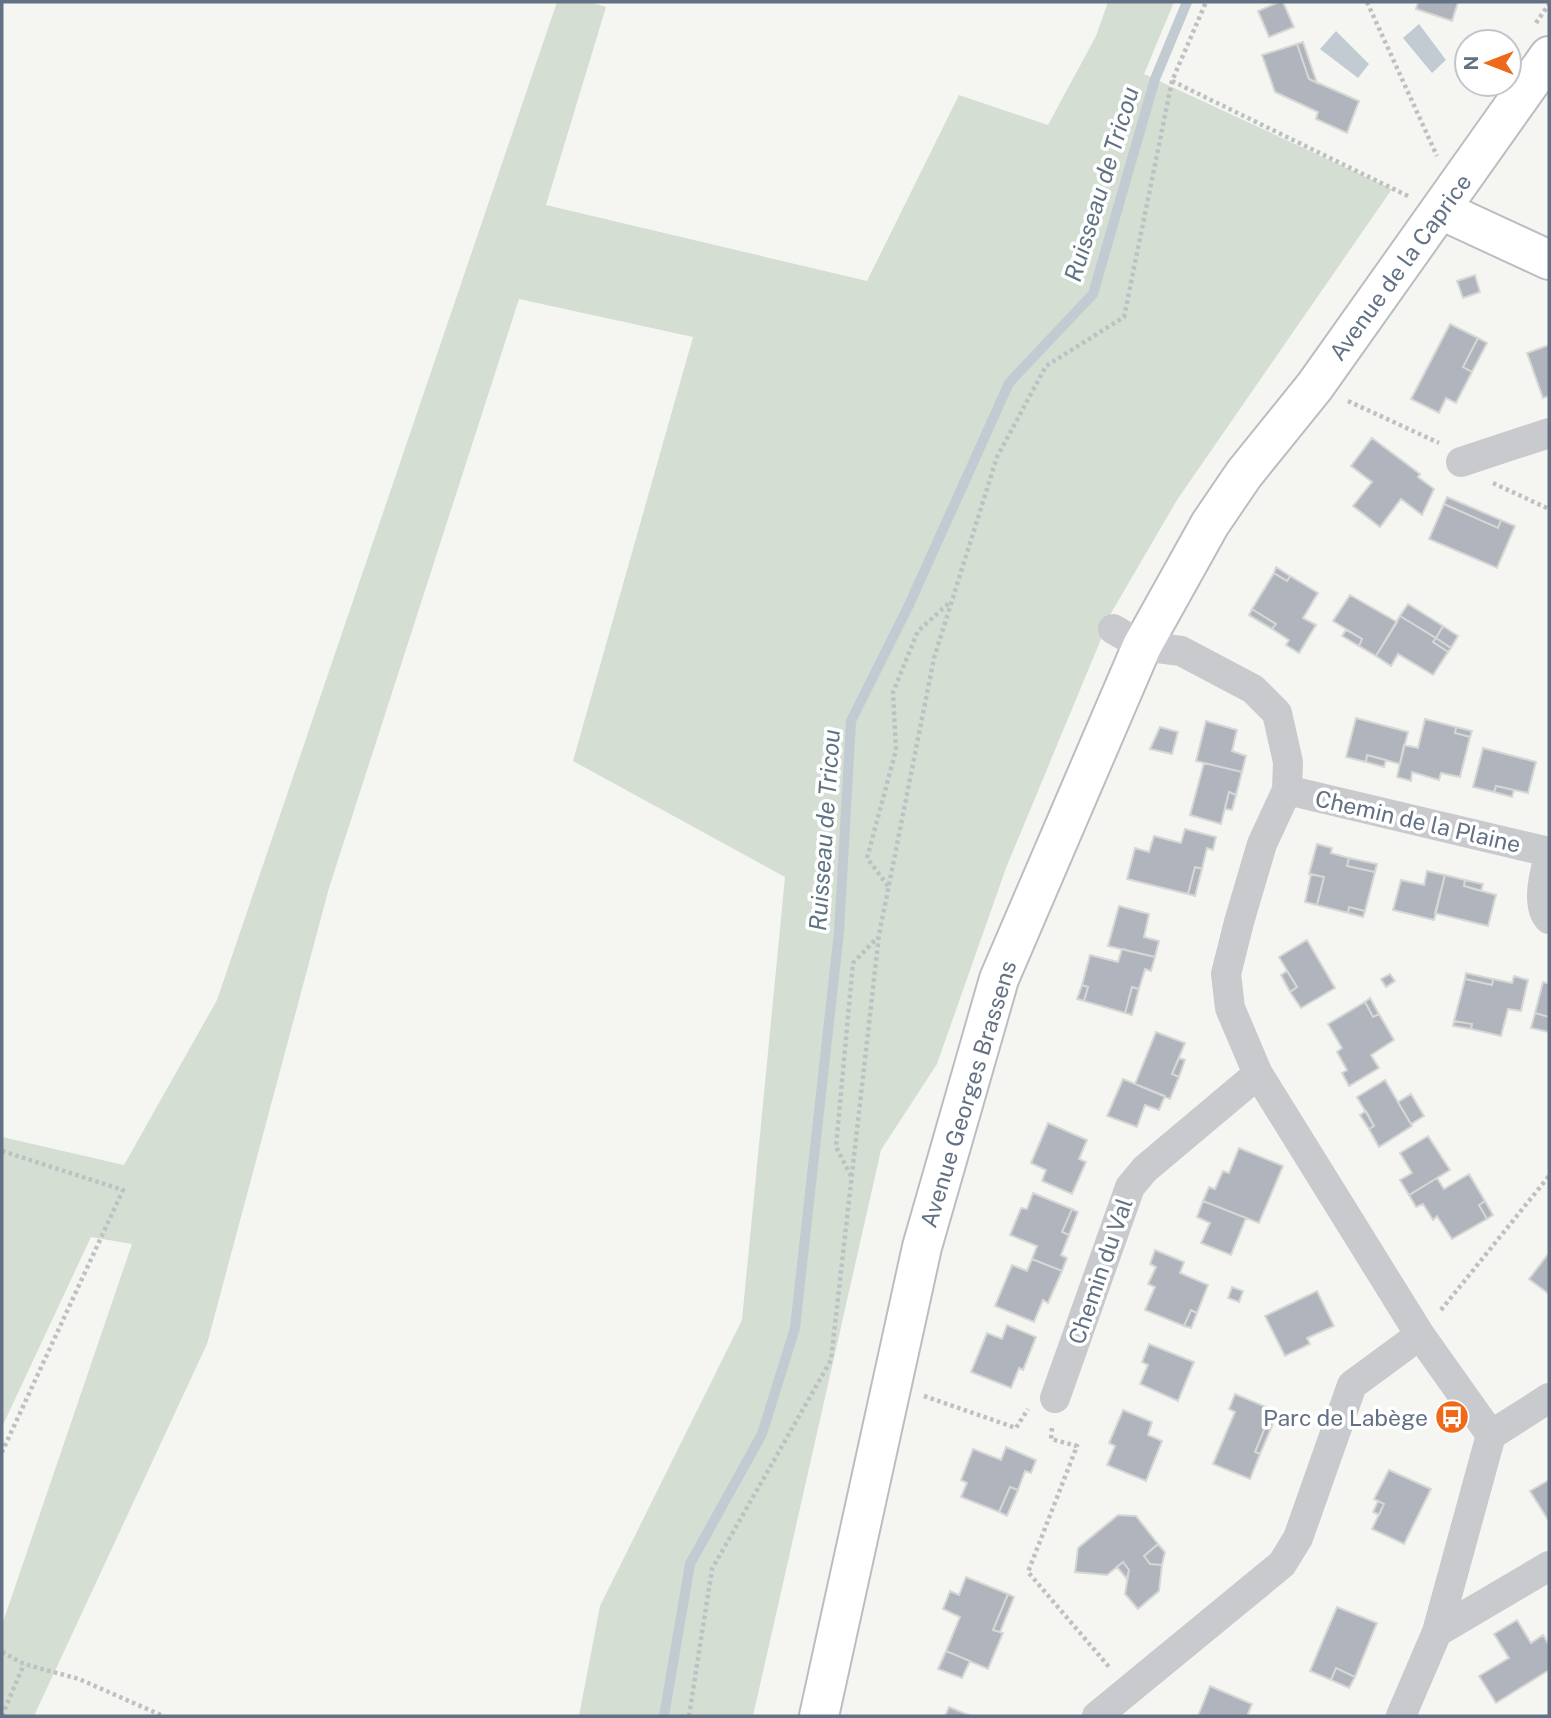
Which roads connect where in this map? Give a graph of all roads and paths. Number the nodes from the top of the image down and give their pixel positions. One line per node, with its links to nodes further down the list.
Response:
1 (1206, 2): 4 (path)
2 (1367, 2): 5 (path)
3 (1549, 56): 6 (street, Avenue de la Caprice)
4 (1172, 81): 6 (path); 11 (path)
5 (1438, 160)
6 (1427, 204): 7 (street); 10 (street, Avenue de la Caprice)
7 (1549, 260)
8 (1549, 433): 9 (street)
9 (1461, 462)
10 (1244, 474): 12 (street, Avenue Georges Brassens)
11 (951, 601): 16 (path); 16 (path)
12 (1127, 638): 13 (street); 24 (street, Avenue Georges Brassens)
13 (1287, 790): 14 (street, Chemin de la Plaine); 19 (street)
14 (1549, 852)
15 (1549, 858): 17 (street, Chemin de la Plaine)
16 (888, 887): 18 (path)
17 (1549, 919)
18 (879, 935): 21 (path); 21 (path)
19 (1258, 1074): 23 (street); 25 (street, Chemin du Val)
20 (2, 1151): 28 (path)
21 (852, 1176): 36 (path)
22 (1549, 1176): 23 (path)
23 (1420, 1335): 27 (street); 33 (street)
24 (893, 1384): 25 (path); 37 (street, Avenue Georges Brassens)
25 (1055, 1398): 33 (path)
26 (1549, 1398): 27 (street)
27 (1492, 1434): 30 (street)
28 (2, 1452)
29 (1549, 1566): 30 (street)
30 (1437, 1632): 39 (street)
31 (2, 1652): 32 (path)
32 (24, 1664): 34 (path); 35 (path)
33 (1129, 1690): 38 (street)
34 (2, 1716)
35 (163, 1716)
36 (689, 1716)
37 (819, 1716)
38 (1097, 1716)
39 (1401, 1716)

